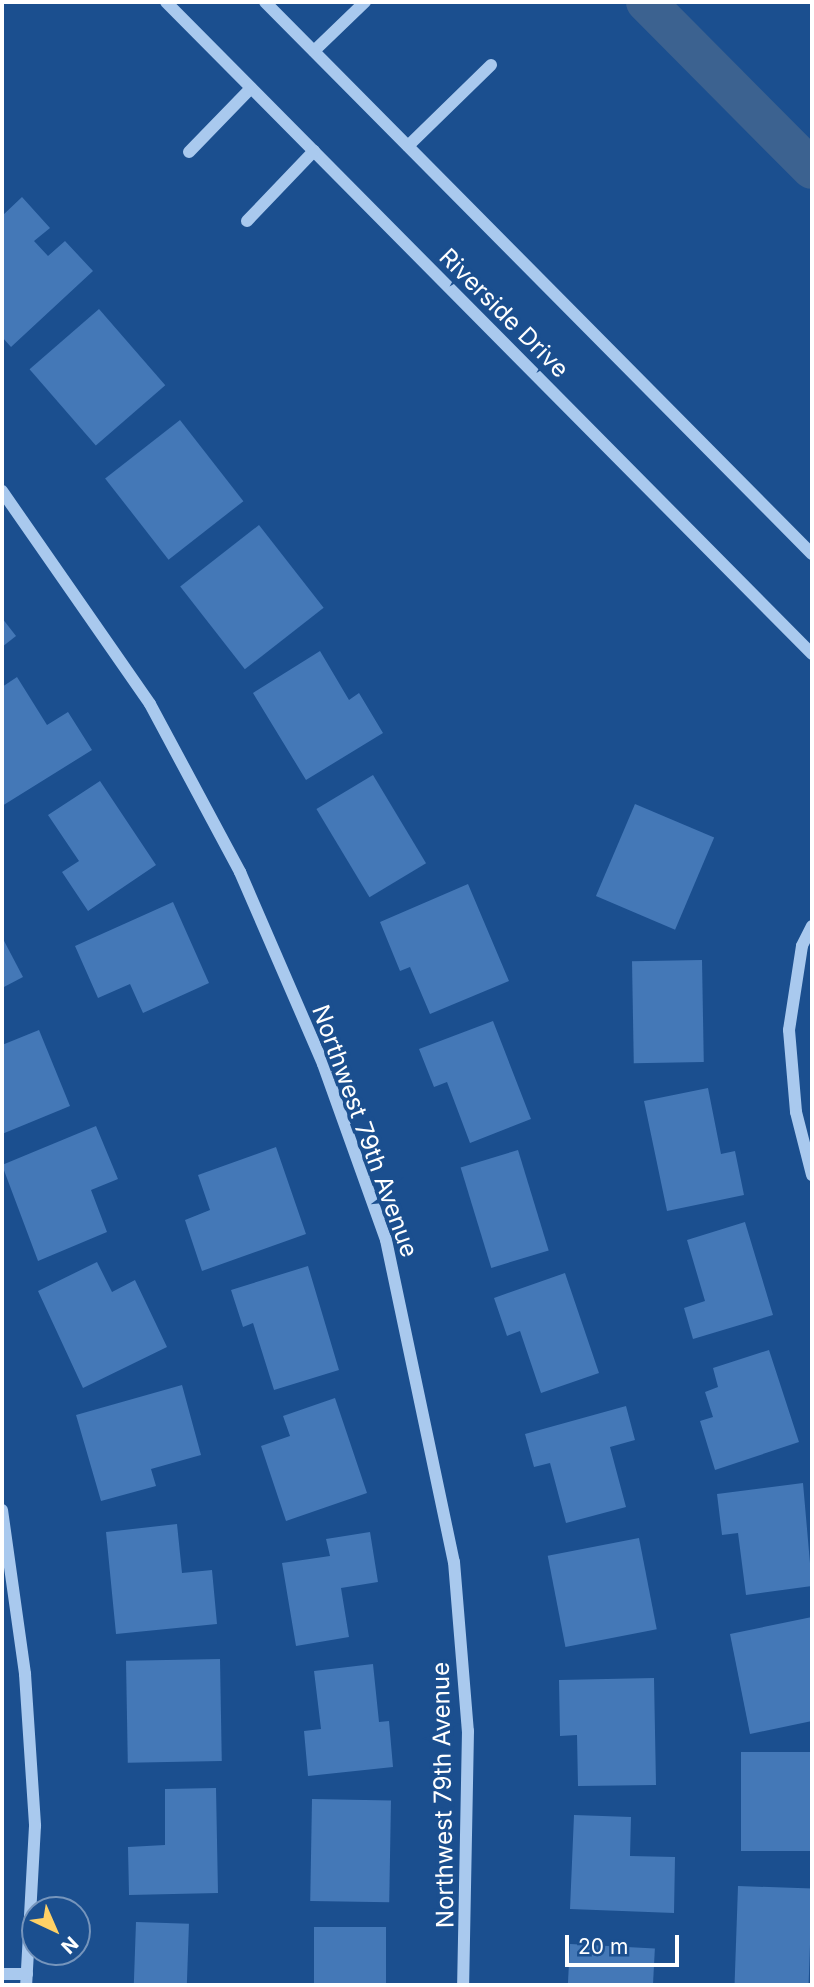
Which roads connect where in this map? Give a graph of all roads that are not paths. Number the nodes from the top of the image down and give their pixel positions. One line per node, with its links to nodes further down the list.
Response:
1 (166, 2): 6 (street, Riverside Drive)
2 (265, 2): 4 (street, Riverside Drive)
3 (365, 2): 4 (street)
4 (314, 51): 7 (street, Riverside Drive)
5 (491, 65): 7 (street)
6 (251, 88): 8 (street, Riverside Drive); 9 (street)
7 (408, 146): 12 (street, Riverside Drive)
8 (314, 151): 10 (street); 13 (street, Riverside Drive)
9 (189, 152)
10 (247, 221)
11 (2, 491): 19 (street, Northwest 79th Avenue)
12 (812, 554)
13 (812, 654)
14 (812, 926): 15 (street)
15 (812, 1175)
16 (3, 1517): 18 (street)
17 (2, 1974): 18 (street)
18 (27, 1979)
19 (463, 1985)

